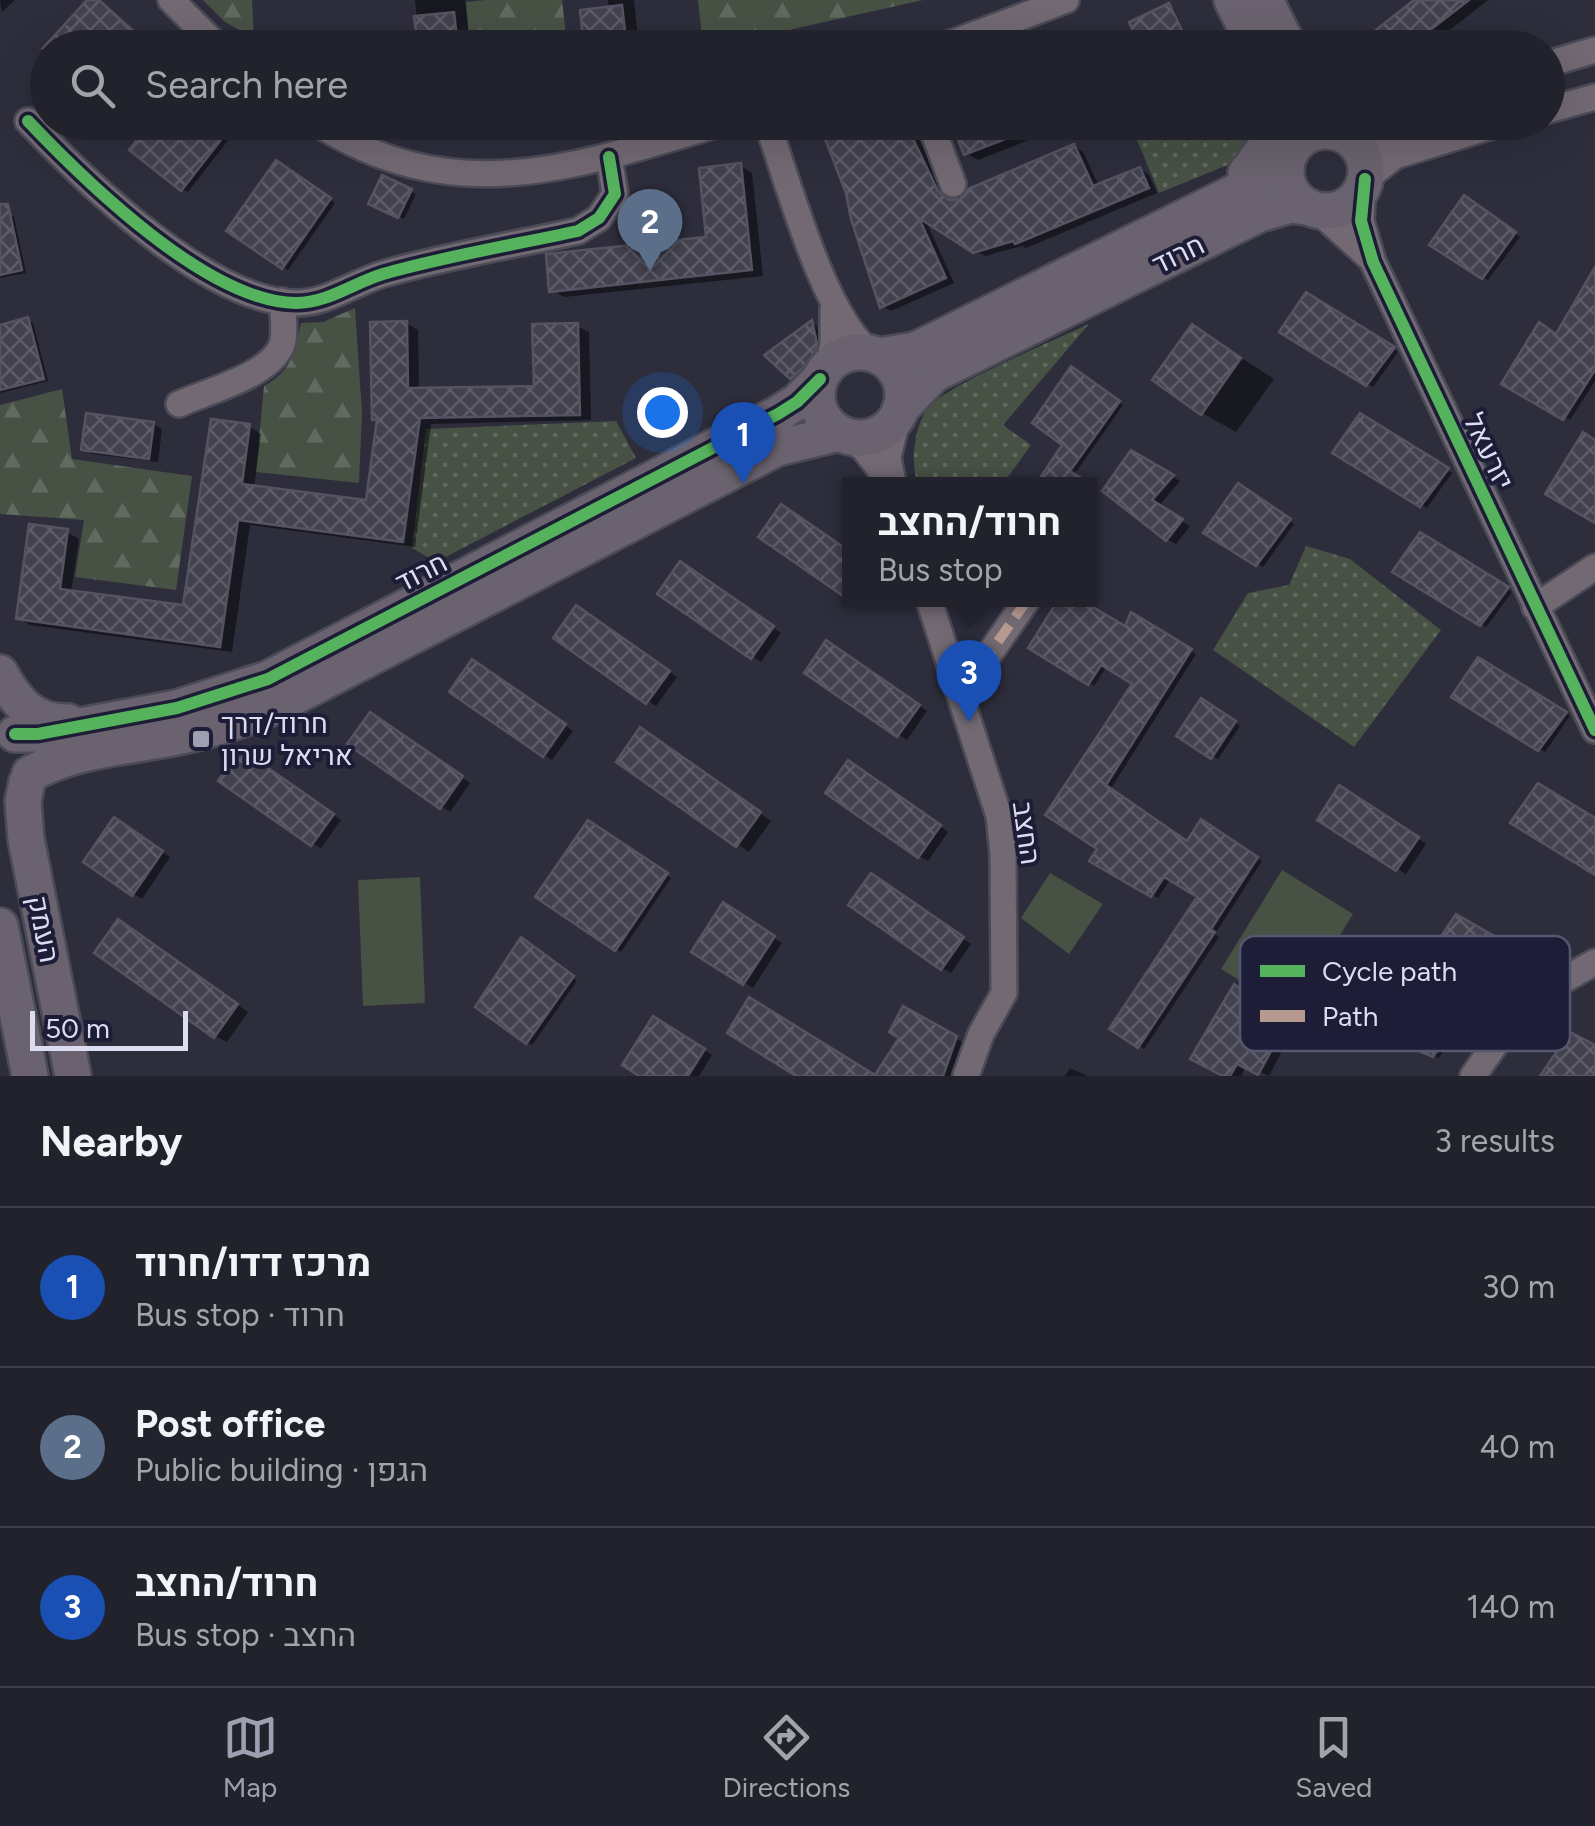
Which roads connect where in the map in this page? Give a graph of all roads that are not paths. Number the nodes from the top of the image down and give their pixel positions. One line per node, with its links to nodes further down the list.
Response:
1 (170, 0): 5 (street)
2 (1066, 0): 6 (street)
3 (1232, 0): 7 (street)
4 (1265, 0): 8 (street)
5 (200, 30)
6 (987, 30)
7 (1247, 30)
8 (1280, 30)
9 (1595, 50): 10 (street)
10 (1565, 59)
11 (1595, 97): 12 (street)
12 (1565, 105)
13 (48, 140): 29 (street)
14 (342, 140): 24 (street)
15 (665, 140): 24 (street)
16 (773, 140): 30 (street)
17 (937, 140): 26 (street)
18 (1286, 140): 31 (street, חרוד)
19 (1288, 140): 27 (street)
20 (1349, 140): 25 (street)
21 (1356, 140): 22 (street)
22 (1390, 140)
23 (1447, 140): 25 (street)
24 (609, 157): 29 (street)
25 (1364, 183): 27 (street); 28 (street, יזרעאל)
26 (954, 184)
27 (1313, 208): 28 (street, יזרעאל); 34 (street, חרוד)
28 (1373, 262): 41 (street, יזרעאל)
29 (282, 301): 33 (street)
30 (832, 304): 31 (street); 32 (street)
31 (876, 354): 32 (street); 34 (street)
32 (823, 373): 35 (street); 46 (street, חרוד)
33 (179, 404)
34 (899, 412): 35 (street); 37 (street)
35 (844, 435): 36 (street); 46 (street, חרוד)
36 (887, 477)
37 (891, 477)
38 (1595, 566): 41 (street)
39 (931, 607): 43 (street, החצב)
40 (1022, 607): 43 (street)
41 (1535, 607): 45 (street, יזרעאל)
42 (0, 673): 46 (street)
43 (955, 683): 56 (street, החצב)
44 (6, 727): 46 (street, חרוד); 47 (street)
45 (1595, 730)
46 (104, 736): 47 (street, חרוד); 49 (street)
47 (29, 778): 48 (street, חרוד); 49 (street, העמק)
48 (0, 805)
49 (26, 839): 55 (street, העמק)
50 (0, 926): 54 (street, העמק)
51 (1595, 962): 52 (street)
52 (1570, 976)
53 (1491, 1051): 57 (street)
54 (30, 1076)
55 (73, 1076)
56 (966, 1076)
57 (1474, 1076)

